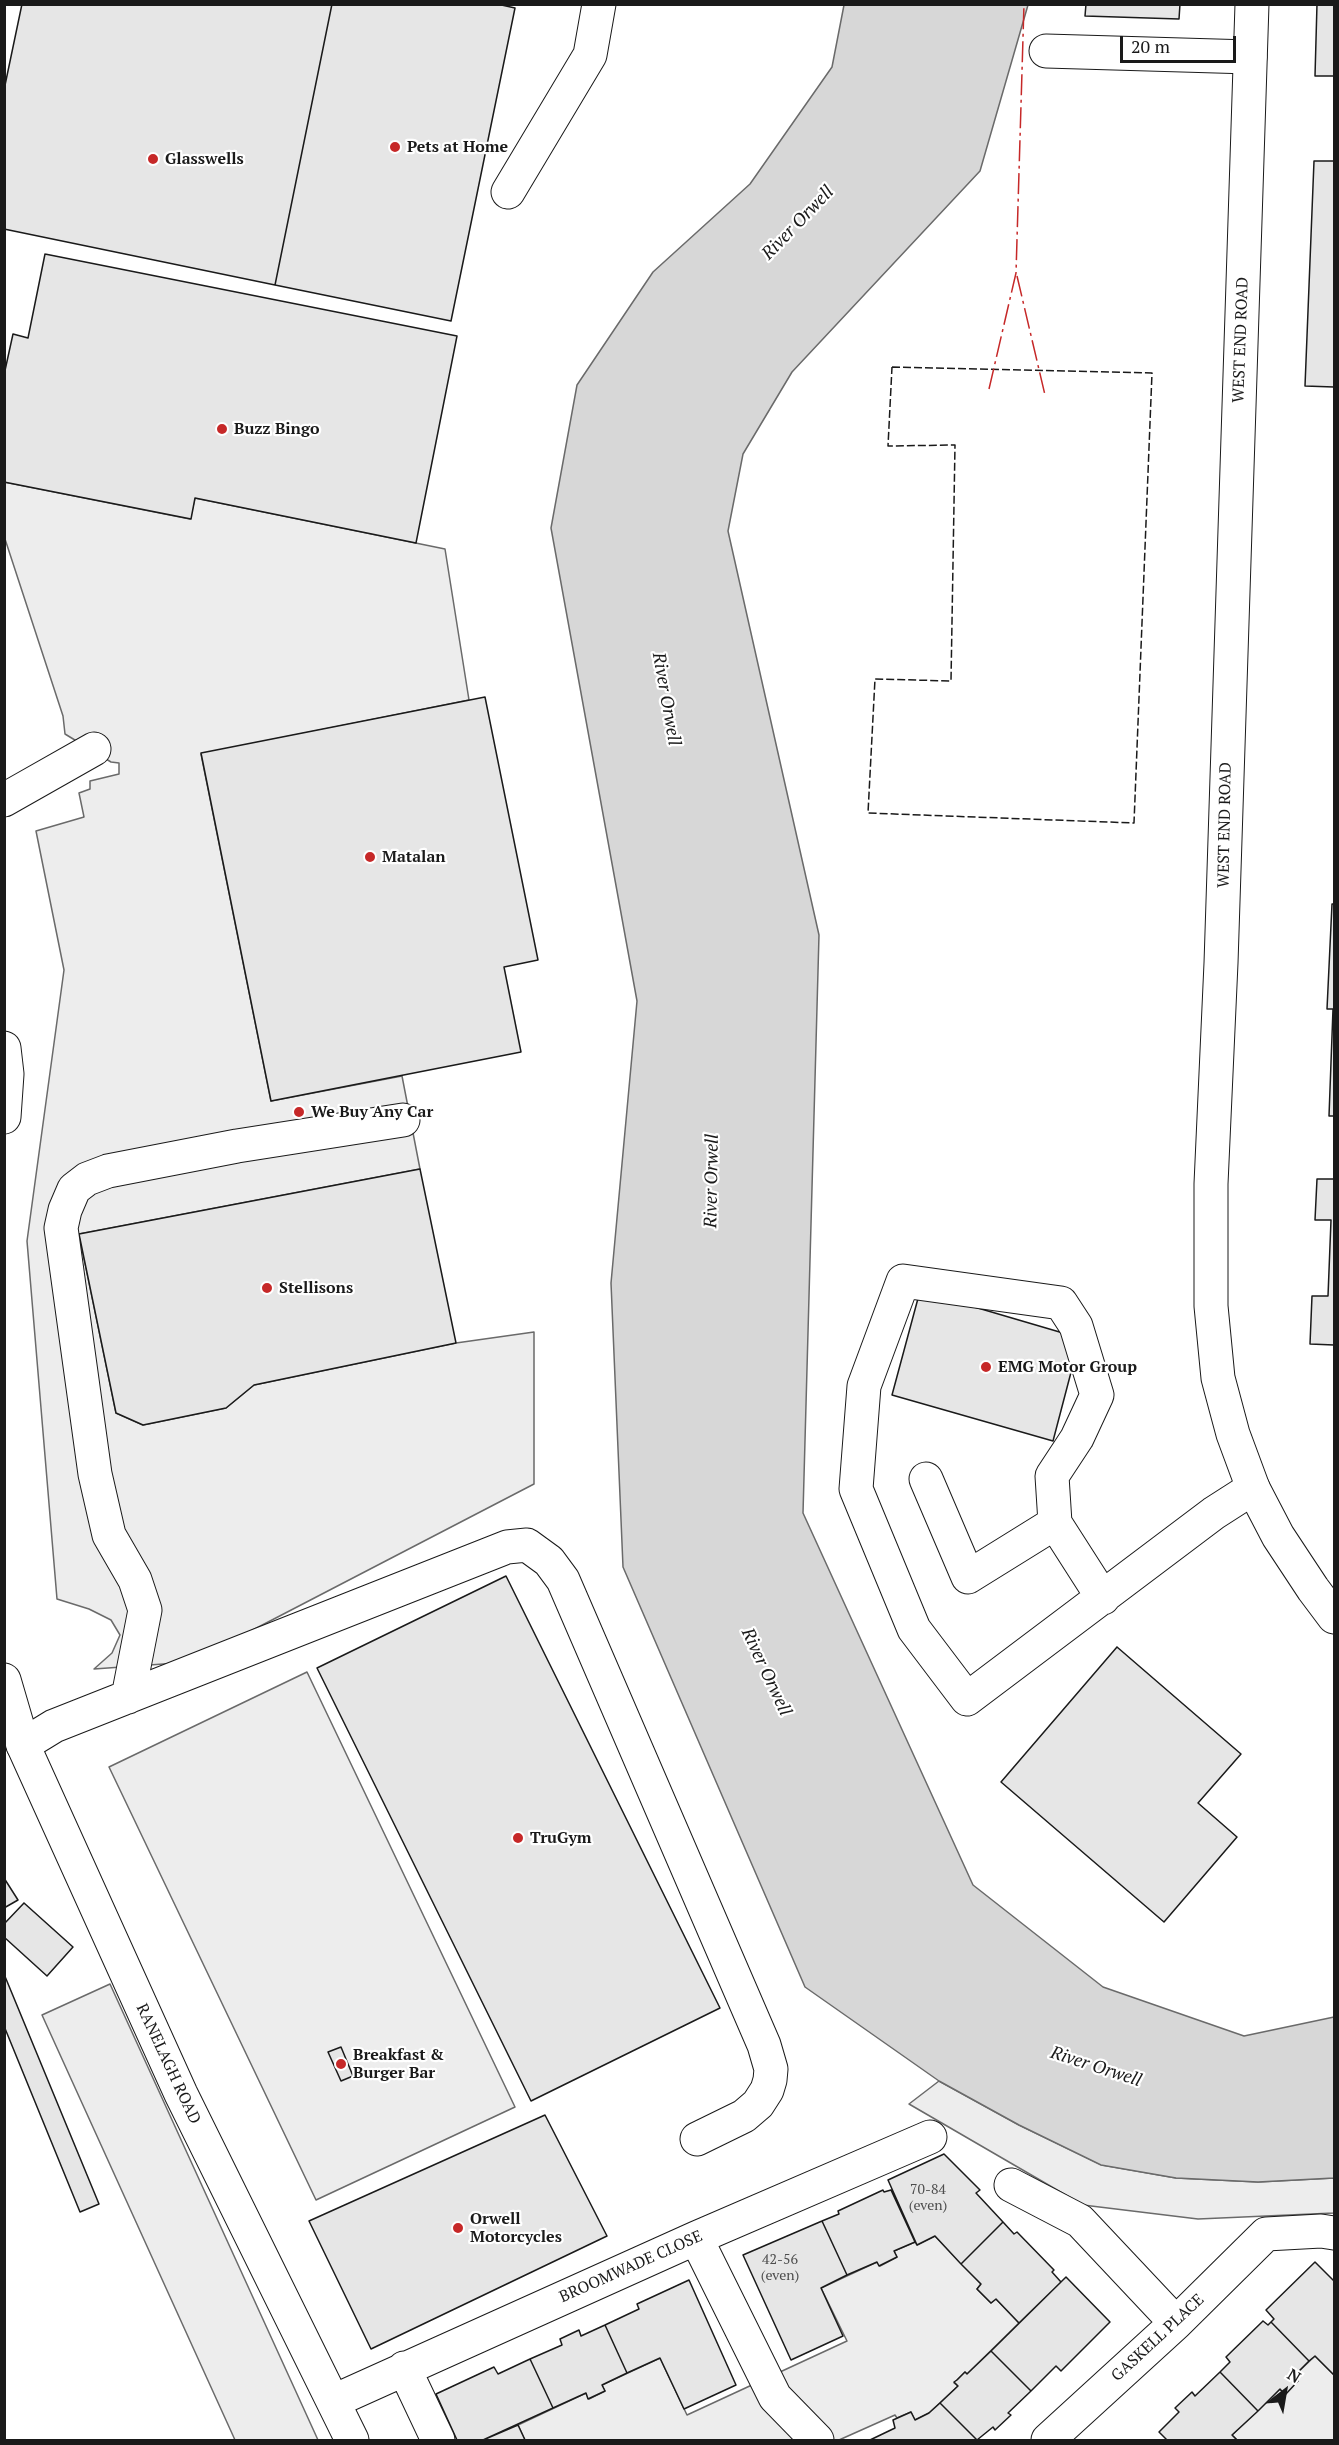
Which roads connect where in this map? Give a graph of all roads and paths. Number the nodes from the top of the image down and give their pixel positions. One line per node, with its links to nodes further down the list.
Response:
1 (599, 4): 5 (main road)
2 (1252, 4): 4 (main road, WEST END ROAD)
3 (1046, 51): 4 (main road)
4 (1250, 57): 12 (main road, WEST END ROAD)
5 (508, 192)
6 (94, 748): 7 (main road)
7 (4, 800)
8 (4, 1048): 9 (main road)
9 (4, 1117)
10 (403, 1120): 17 (main road)
11 (926, 1479): 13 (main road)
12 (1253, 1488): 14 (main road); 15 (main road, WEST END ROAD)
13 (1055, 1523): 14 (main road); 14 (main road)
14 (1103, 1598)
15 (1335, 1617)
16 (4, 1680): 18 (main road, RANELAGH ROAD)
17 (128, 1697): 18 (main road); 20 (main road)
18 (23, 1745): 26 (main road, RANELAGH ROAD)
19 (930, 2137): 23 (main road, BROOMWADE CLOSE)
20 (697, 2139)
21 (1011, 2185): 24 (main road)
22 (1335, 2233): 24 (main road, GASKELL PLACE)
23 (696, 2238): 25 (main road, BROOMWADE CLOSE); 29 (main road)
24 (1176, 2323): 30 (main road, GASKELL PLACE)
25 (404, 2368): 26 (main road, BROOMWADE CLOSE); 28 (main road)
26 (334, 2401): 27 (main road, RANELAGH ROAD)
27 (352, 2440)
28 (438, 2440)
29 (817, 2440)
30 (1048, 2440)

